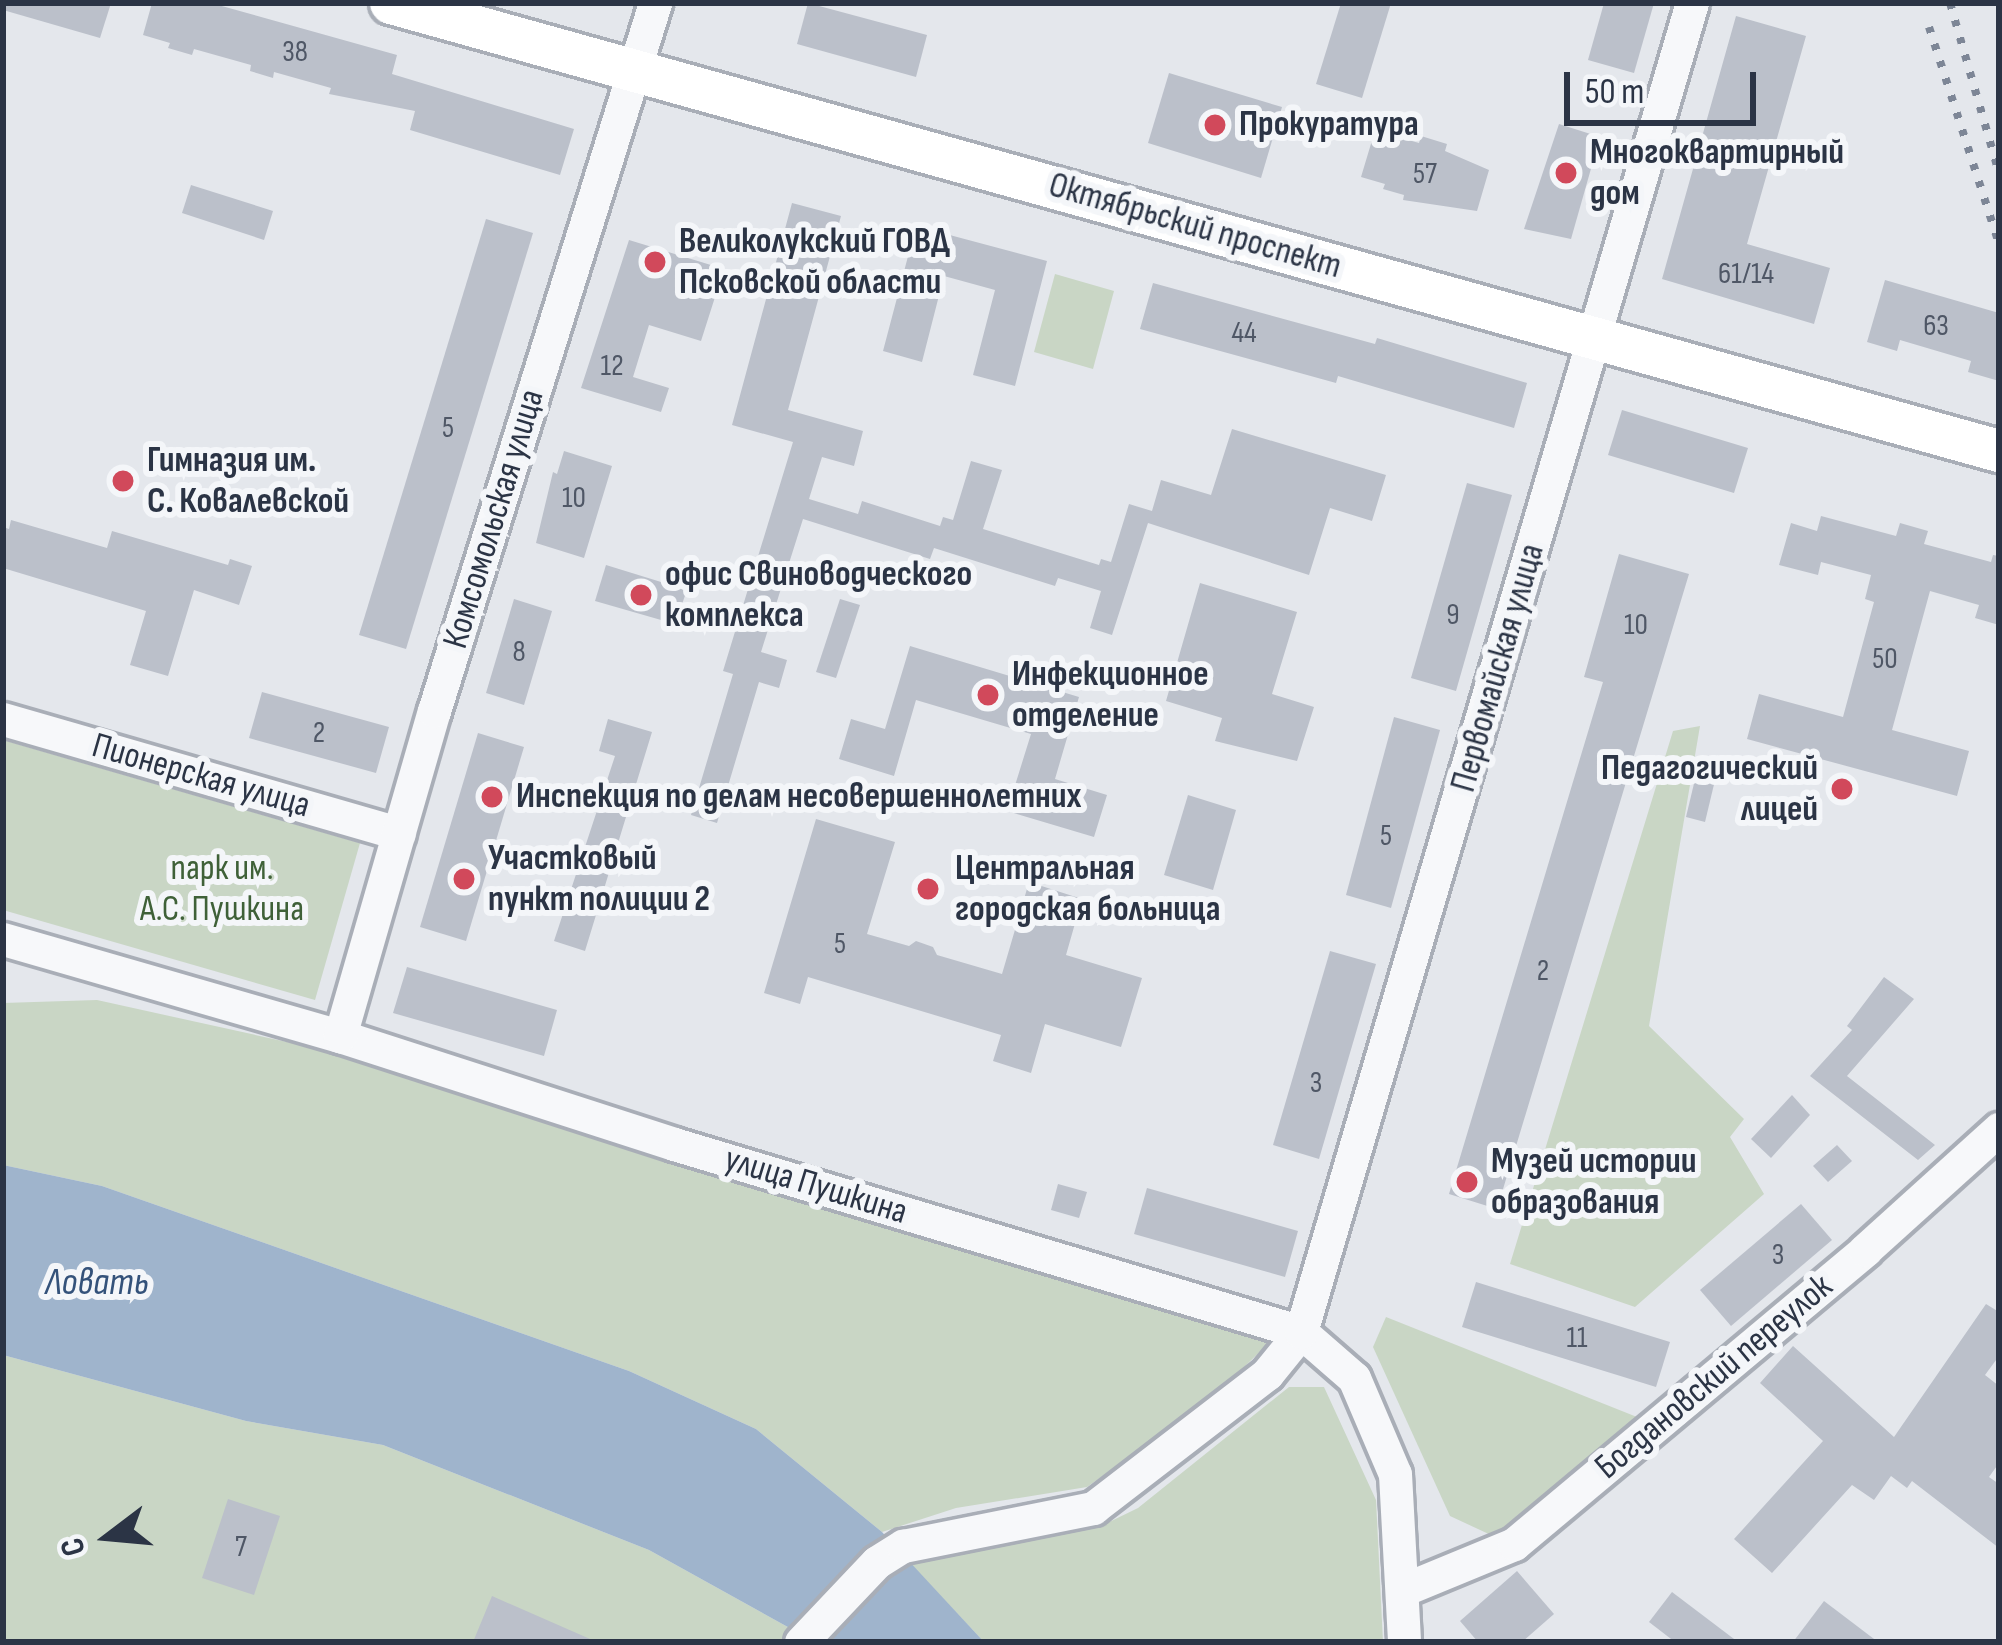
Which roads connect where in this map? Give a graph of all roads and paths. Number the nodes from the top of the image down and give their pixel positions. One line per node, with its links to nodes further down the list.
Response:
1 (391, 3): 4 (main road, Октябрьский проспект)
2 (655, 3): 4 (street, Комсомольская улица)
3 (1693, 3): 5 (street, Первомайская улица)
4 (636, 69): 5 (main road, Октябрьский проспект); 8 (street, Комсомольская улица)
5 (1594, 338): 6 (main road, Октябрьский проспект); 12 (street, Первомайская улица)
6 (1999, 451)
7 (3, 719): 8 (street, Пионерская улица)
8 (399, 833): 10 (street, Комсомольская улица)
9 (3, 939): 10 (street, улица Пушкина)
10 (340, 1036): 12 (street, улица Пушкина)
11 (1999, 1129): 13 (street, Богдановский переулок)
12 (1301, 1332): 13 (street, улица Пушкина); 14 (street)
13 (1406, 1589): 15 (street, улица Пушкина)
14 (802, 1642)
15 (1404, 1642)

